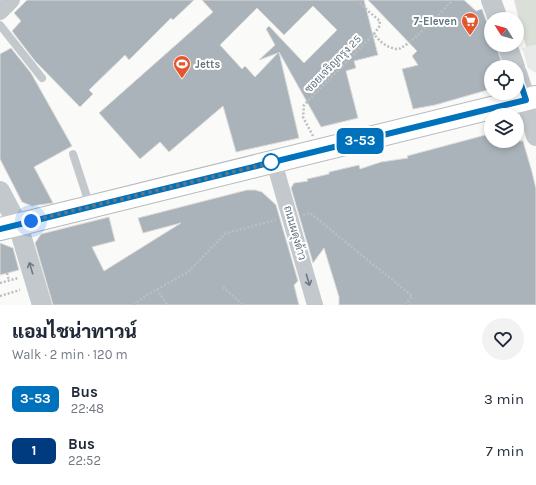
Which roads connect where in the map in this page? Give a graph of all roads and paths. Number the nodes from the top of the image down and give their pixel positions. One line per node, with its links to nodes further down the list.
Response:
1 (12, 0): 5 (street)
2 (358, 0): 8 (path)
3 (453, 0): 8 (path)
4 (491, 0): 6 (street)
5 (0, 12)
6 (495, 12)
7 (0, 25): 9 (lane)
8 (374, 34): 13 (path, ซอยเจริญกรุง 25)
9 (42, 78)
10 (524, 86): 11 (street)
11 (531, 99): 12 (street); 13 (main road)
12 (536, 136)
13 (320, 150): 15 (main road)
14 (73, 154): 17 (lane)
15 (274, 162): 17 (main road); 18 (street, ถนนผดุงด้าว)
16 (0, 191): 19 (street)
17 (90, 207): 19 (main road)
18 (290, 217): 25 (path); 31 (street, ถนนผดุงด้าว, one-way to 31); 32 (path)
19 (9, 227): 22 (street, one-way to 19)
20 (7, 273): 21 (path)
21 (9, 281): 22 (path); 23 (path)
22 (29, 281): 26 (path); 27 (street)
23 (0, 283)
24 (223, 287): 30 (path)
25 (157, 289): 28 (path); 29 (path)
26 (0, 296)
27 (42, 305)
28 (134, 305)
29 (167, 305)
30 (243, 305)
31 (315, 305)
32 (405, 305)

